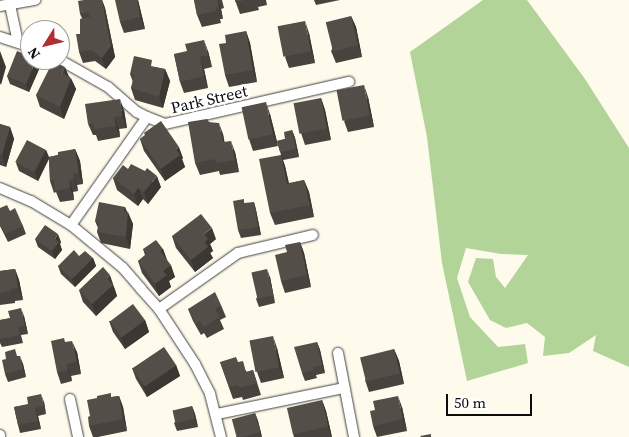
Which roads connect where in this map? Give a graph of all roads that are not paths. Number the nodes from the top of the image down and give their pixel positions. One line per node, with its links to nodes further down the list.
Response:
1 (35, 0): 2 (street)
2 (5, 6): 4 (street)
3 (0, 37): 4 (street)
4 (18, 42)
5 (70, 65): 7 (street)
6 (349, 82): 7 (street, Park Street)
7 (147, 117): 9 (street)
8 (0, 188): 9 (street)
9 (71, 225): 11 (street)
10 (313, 235): 11 (street)
11 (159, 309): 15 (street)
12 (338, 353): 13 (street)
13 (344, 388): 15 (street); 18 (street)
14 (70, 399): 16 (street)
15 (217, 414): 17 (street)
16 (76, 437)
17 (221, 437)
18 (354, 437)

